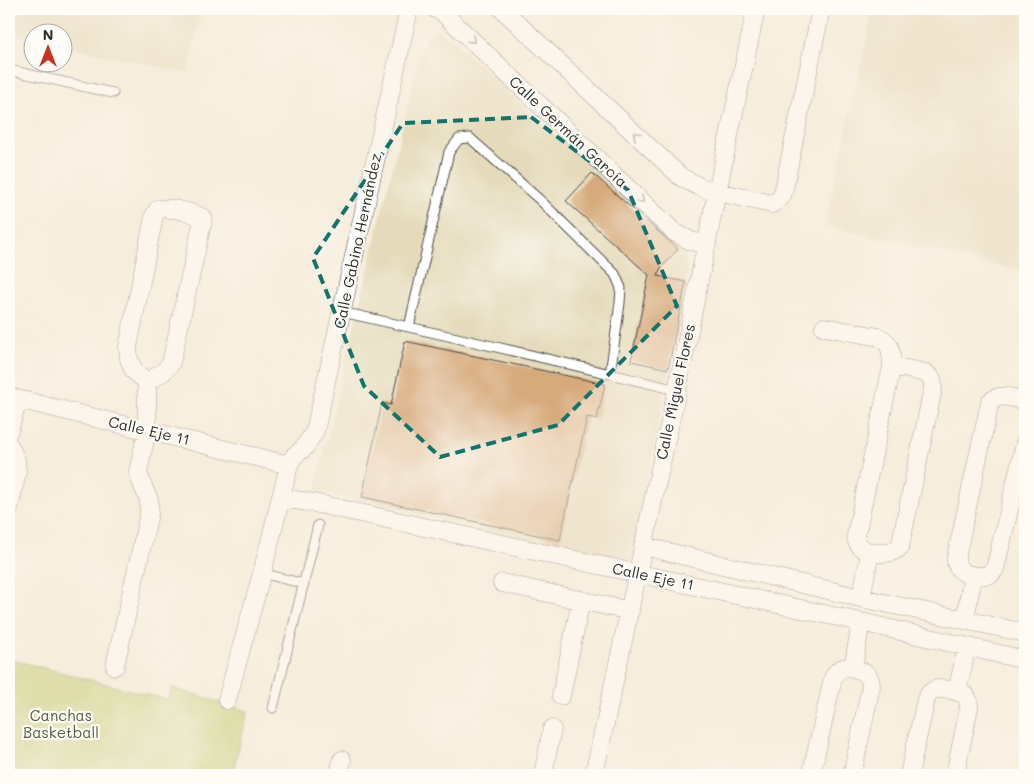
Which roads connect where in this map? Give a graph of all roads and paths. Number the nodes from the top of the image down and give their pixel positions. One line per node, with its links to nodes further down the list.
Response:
1 (409, 9): 10 (street, Calle Gabino Hernández)
2 (435, 9): 9 (street, Calle Germán García, one-way to 9)
3 (502, 9): 8 (street, one-way to 3)
4 (756, 9): 8 (street, Calle Miguel Flores)
5 (821, 9): 8 (street)
6 (9, 70): 7 (lane)
7 (113, 93)
8 (717, 192): 9 (street, Calle Miguel Flores)
9 (707, 245): 16 (street, Calle Miguel Flores)
10 (342, 312): 11 (lane); 23 (street, Calle Gabino Hernández)
11 (409, 327): 14 (lane); 14 (lane)
12 (824, 327): 13 (street)
13 (892, 366): 28 (street); 28 (street)
14 (610, 374): 16 (lane)
15 (147, 382): 15 (street); 19 (street)
16 (677, 390): 27 (street, Calle Miguel Flores)
17 (13, 398): 19 (street, Calle Eje 11); 20 (street)
18 (1025, 401): 31 (street)
19 (147, 430): 23 (street, Calle Eje 11); 42 (street)
20 (9, 431)
21 (1025, 443): 31 (street)
22 (9, 445): 25 (street)
23 (289, 465): 24 (street)
24 (280, 498): 29 (street); 30 (street, Calle Eje 11)
25 (9, 509)
26 (318, 525): 33 (lane)
27 (643, 546): 30 (street, Calle Miguel Flores); 34 (street)
28 (870, 552): 34 (street)
29 (262, 573): 33 (lane); 46 (street)
30 (638, 574): 36 (street, Calle Miguel Flores); 38 (street, Calle Eje 11)
31 (973, 575): 37 (street)
32 (502, 583): 35 (street)
33 (304, 584): 47 (lane)
34 (861, 598): 37 (street)
35 (582, 600): 36 (street); 45 (street)
36 (630, 611): 50 (street, Calle Miguel Flores)
37 (965, 620): 39 (street)
38 (861, 622): 40 (street, Calle Eje 11); 43 (street)
39 (1025, 633)
40 (967, 647): 41 (street, Calle Eje 11); 44 (street)
41 (1025, 660)
42 (115, 666)
43 (852, 668): 51 (street); 52 (street)
44 (958, 692): 53 (street); 54 (street)
45 (561, 696)
46 (227, 700)
47 (273, 708)
48 (552, 729): 49 (street)
49 (542, 775)
50 (594, 775)
51 (811, 775)
52 (852, 775)
53 (909, 775)
54 (955, 775)

